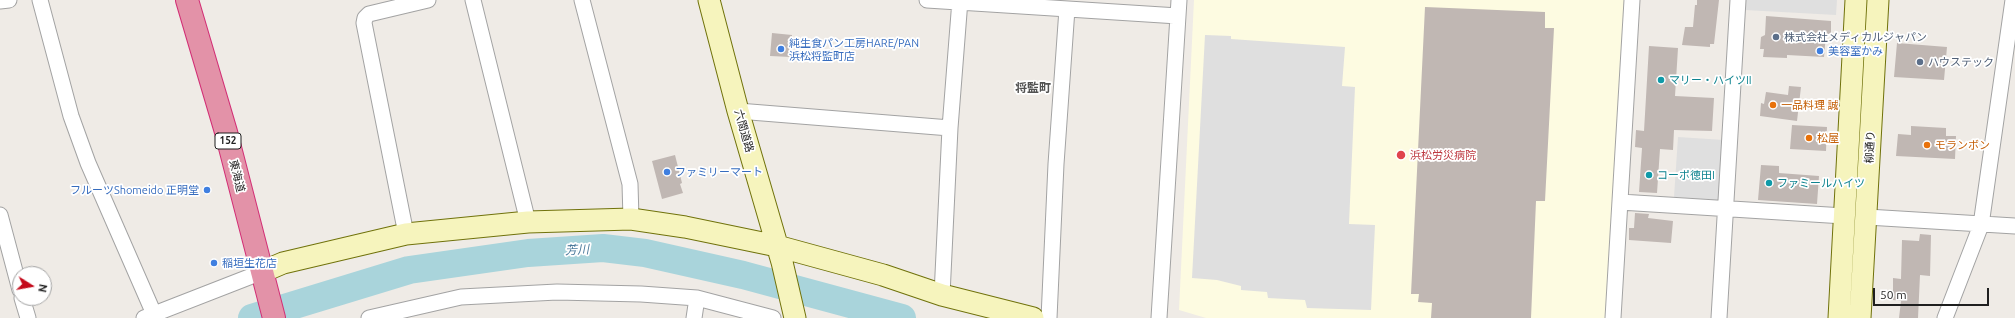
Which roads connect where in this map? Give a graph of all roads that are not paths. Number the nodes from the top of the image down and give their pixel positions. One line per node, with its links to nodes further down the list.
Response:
1 (9, 0): 16 (street)
2 (40, 0): 37 (street)
3 (188, 0): 33 (highway, 東海道 / 152)
4 (428, 0): 30 (street)
5 (473, 0): 27 (street)
6 (582, 0): 26 (street)
7 (709, 0): 19 (street, 六間道路)
8 (927, 0): 15 (street)
9 (1179, 0): 18 (street)
10 (1632, 0): 21 (street)
11 (1738, 0): 22 (street)
12 (1856, 0): 24 (street, 柳通り)
13 (1878, 0): 25 (street, 柳通り)
14 (2013, 0): 28 (street)
15 (960, 1): 17 (street); 20 (street)
16 (0, 2)
17 (1067, 9): 18 (street); 45 (street)
18 (1178, 16): 46 (street)
19 (738, 111): 20 (street); 31 (street, 六間道路)
20 (950, 128): 34 (street)
21 (1620, 202): 22 (street); 47 (street)
22 (1726, 209): 24 (street); 48 (street)
23 (0, 215): 32 (street)
24 (1844, 216): 49 (street, 柳通り)
25 (1867, 217): 28 (street); 50 (street, 柳通り)
26 (631, 219): 27 (street); 31 (street)
27 (528, 222): 30 (street)
28 (1981, 225): 29 (street); 51 (street)
29 (2015, 226)
30 (406, 234): 33 (street)
31 (779, 254): 34 (street); 39 (street, 六間道路)
32 (14, 266)
33 (263, 278): 37 (street); 41 (highway, 152)
34 (942, 295): 44 (street)
35 (697, 298): 38 (street); 42 (street); 43 (street)
36 (24, 306): 40 (street)
37 (149, 316)
38 (378, 317)
39 (795, 317)
40 (28, 318)
41 (274, 318)
42 (694, 318)
43 (773, 318)
44 (1033, 318)
45 (1048, 318)
46 (1159, 318)
47 (1613, 318)
48 (1719, 318)
49 (1839, 318)
50 (1860, 318)
51 (1945, 318)

